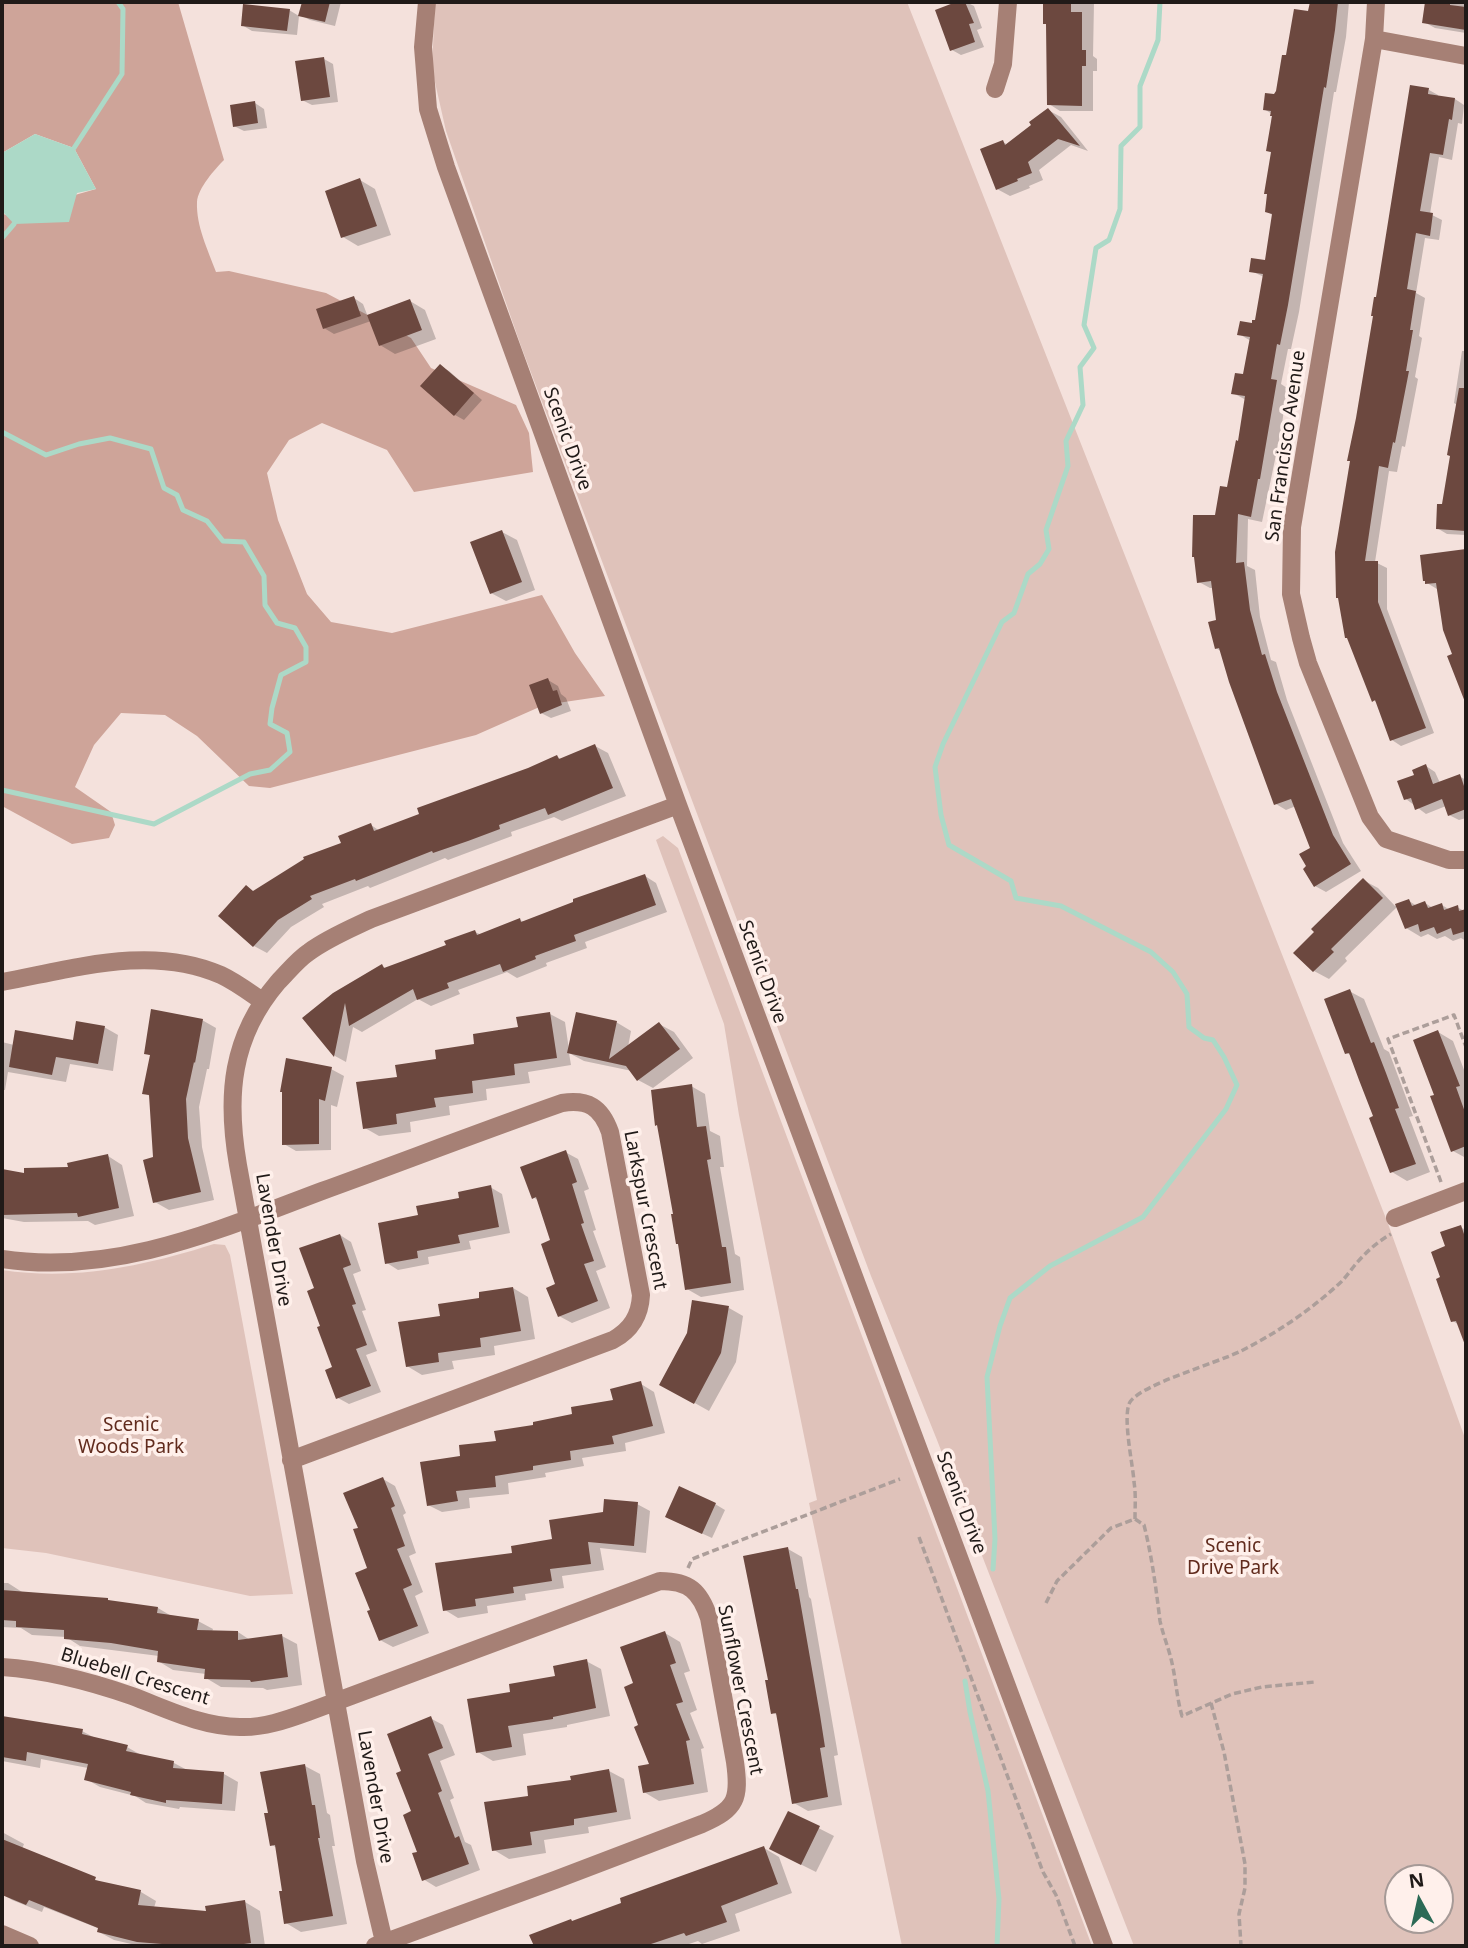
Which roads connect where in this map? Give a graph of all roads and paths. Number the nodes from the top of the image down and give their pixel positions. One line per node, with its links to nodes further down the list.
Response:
1 (426, 2): 7 (street, Scenic Drive)
2 (1008, 2): 6 (street)
3 (1376, 2): 4 (street, San Francisco Avenue)
4 (1374, 39): 5 (street); 8 (street, San Francisco Avenue)
5 (1466, 56)
6 (995, 89)
7 (678, 805): 10 (street, Lavender Drive); 31 (street, Scenic Drive)
8 (1466, 860)
9 (2, 982): 10 (street)
10 (262, 1001): 15 (street, Lavender Drive)
11 (1466, 1047): 12 (path)
12 (1442, 1184)
13 (1466, 1191): 14 (street)
14 (1395, 1218): 19 (path)
15 (247, 1219): 16 (street); 17 (street, Lavender Drive); 17 (street, Larkspur Crescent)
16 (2, 1259)
17 (291, 1460): 25 (street, Lavender Drive)
18 (900, 1479): 21 (path)
19 (1135, 1519): 22 (path); 26 (path)
20 (919, 1537): 30 (path)
21 (686, 1570)
22 (1046, 1603)
23 (2, 1667): 25 (street, Bluebell Crescent)
24 (1315, 1682): 26 (path)
25 (337, 1701): 28 (street, Lavender Drive); 28 (street, Sunflower Crescent)
26 (1212, 1703): 32 (path)
27 (2, 1934): 29 (street)
28 (381, 1945)
29 (30, 1946)
30 (1075, 1946)
31 (1104, 1946)
32 (1241, 1946)

